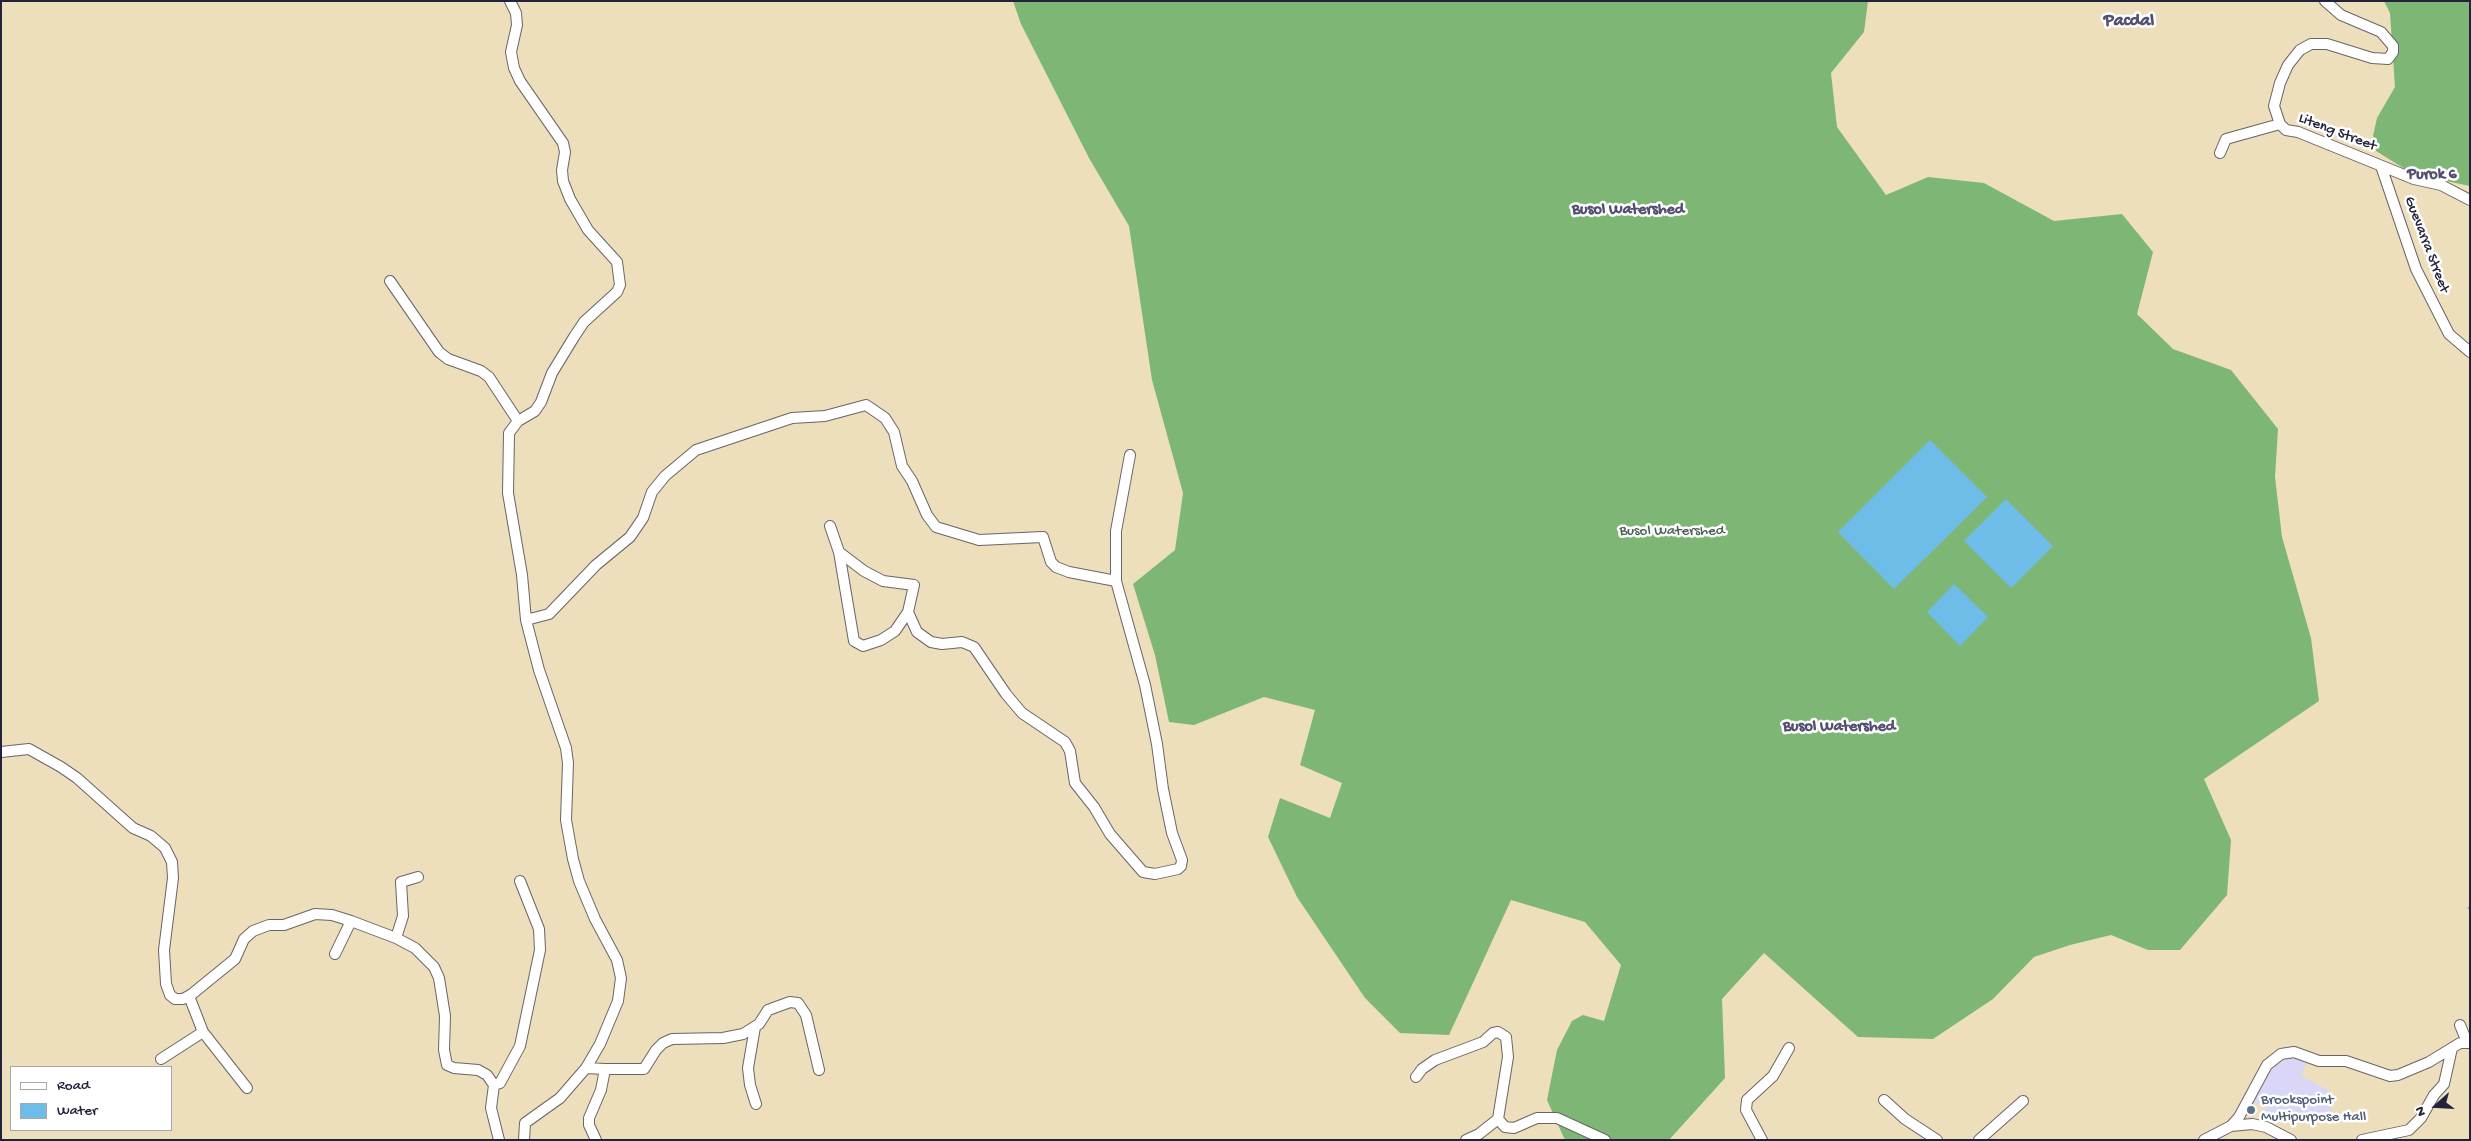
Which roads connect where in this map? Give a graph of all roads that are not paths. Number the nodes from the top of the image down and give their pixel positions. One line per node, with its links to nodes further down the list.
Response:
1 (510, 1): 9 (street)
2 (2326, 1): 3 (street, Liteng Street)
3 (2280, 124): 4 (street); 5 (street, Liteng Street)
4 (2220, 153)
5 (2381, 166): 6 (street, Liteng Street); 8 (street, Guevarra Street)
6 (2470, 200)
7 (390, 281): 9 (street)
8 (2470, 352)
9 (518, 421): 15 (street)
10 (1130, 455): 13 (street)
11 (830, 526): 12 (street)
12 (839, 552): 14 (street); 14 (street)
13 (1116, 582): 14 (street); 15 (street)
14 (908, 612)
15 (526, 620): 30 (street)
16 (1, 752): 22 (street)
17 (418, 877): 20 (street)
18 (520, 881): 34 (street)
19 (351, 921): 20 (street); 21 (street); 22 (street)
20 (396, 938): 34 (street)
21 (335, 954)
22 (189, 996): 25 (street)
23 (2460, 1025): 26 (street)
24 (755, 1027): 31 (street); 32 (street); 38 (street)
25 (203, 1032): 29 (street); 35 (street)
26 (2469, 1042): 28 (street)
27 (1789, 1048): 46 (street)
28 (2452, 1048): 40 (street); 51 (street)
29 (161, 1059)
30 (586, 1068): 31 (street); 42 (street)
31 (605, 1069): 43 (street)
32 (818, 1070)
33 (1416, 1077): 39 (street)
34 (494, 1085): 41 (street)
35 (247, 1088)
36 (1884, 1100): 47 (street)
37 (2023, 1102): 48 (street)
38 (756, 1104)
39 (1498, 1119): 44 (street); 45 (street)
40 (2231, 1126): 49 (street); 50 (street)
41 (499, 1140)
42 (524, 1140)
43 (596, 1140)
44 (1466, 1140)
45 (1605, 1140)
46 (1762, 1140)
47 (1937, 1140)
48 (1979, 1140)
49 (2204, 1140)
50 (2291, 1140)
51 (2362, 1140)

